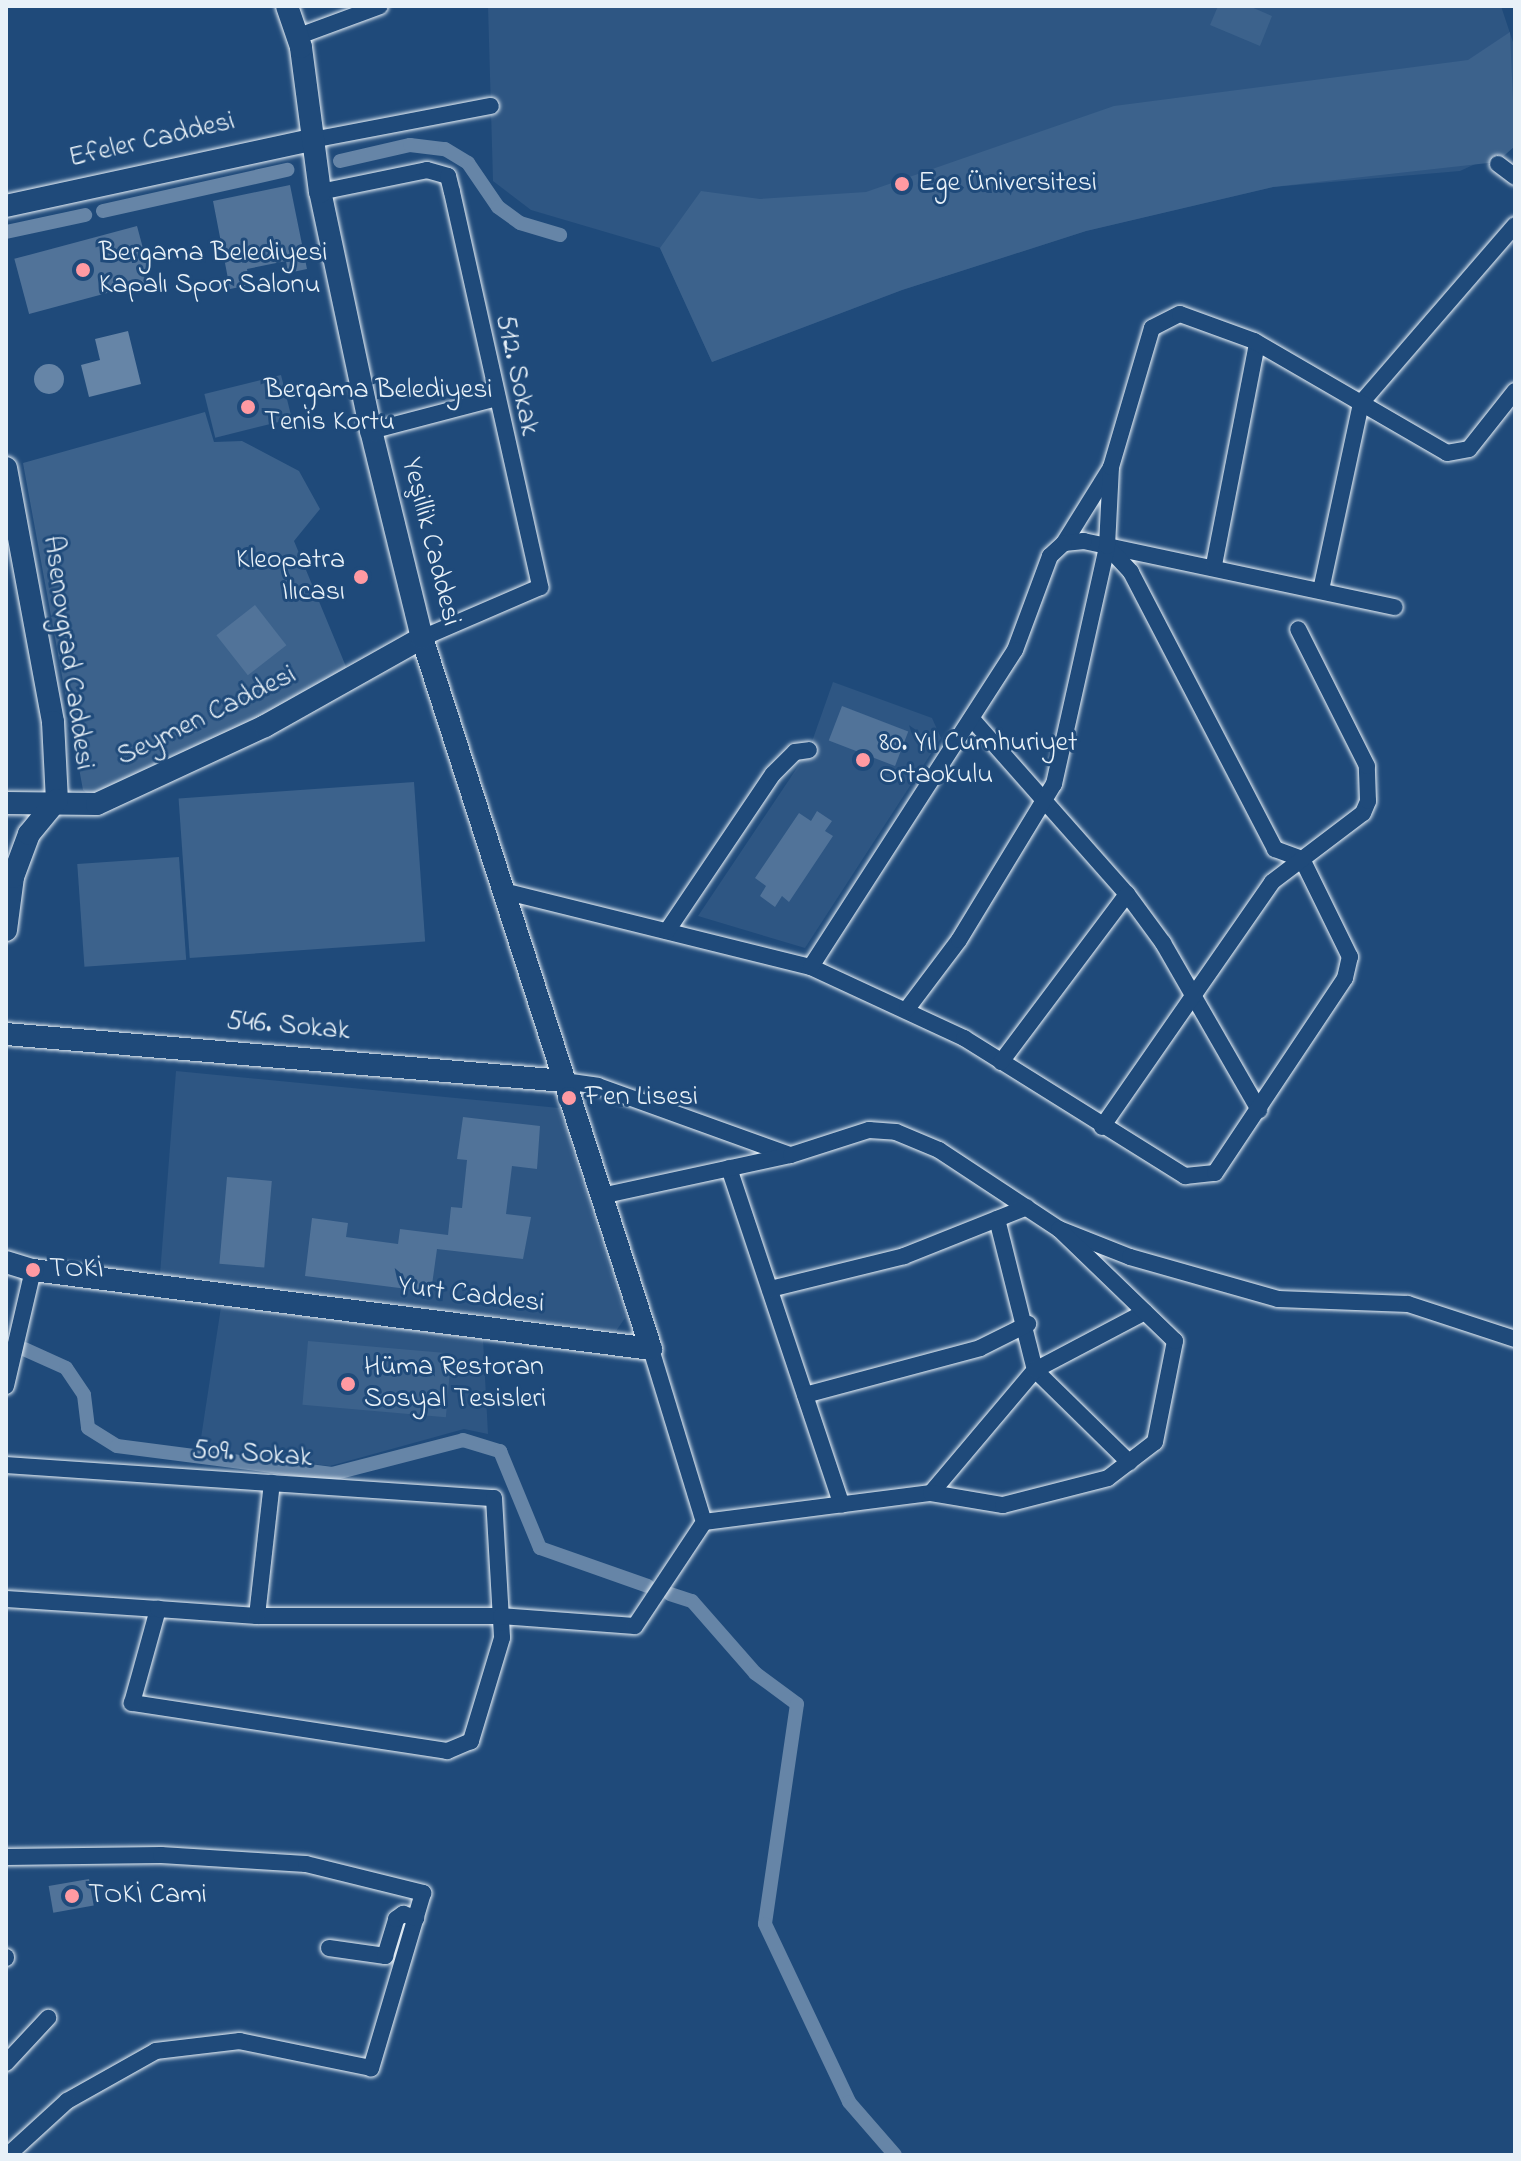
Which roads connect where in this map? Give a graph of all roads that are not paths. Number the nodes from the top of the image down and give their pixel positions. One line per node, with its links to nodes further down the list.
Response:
1 (287, 6): 3 (main road, Yeşillik Caddesi)
2 (380, 6): 3 (street)
3 (299, 36): 5 (main road, Yeşillik Caddesi)
4 (491, 106): 5 (street)
5 (312, 140): 8 (main road, Yeşillik Caddesi); 9 (main road, Efeler Caddesi)
6 (1498, 164): 7 (street)
7 (1515, 177)
8 (320, 192): 13 (street, 512. Sokak); 15 (main road, Yeşillik Caddesi)
9 (6, 206)
10 (1515, 225): 14 (street)
11 (1257, 343): 14 (street); 16 (street); 20 (street)
12 (1515, 391): 14 (street)
13 (493, 399): 15 (street); 24 (street, 512. Sokak)
14 (1361, 403): 21 (street)
15 (371, 431): 24 (main road, Yeşillik Caddesi)
16 (1111, 467): 18 (street); 19 (street)
17 (6, 468): 28 (main road, Asenovgrad Caddesi)
18 (1064, 543): 19 (street); 25 (street)
19 (1107, 546): 20 (street); 27 (street); 30 (street)
20 (1214, 565): 21 (street)
21 (1321, 590): 22 (street)
22 (1395, 607)
23 (1298, 629): 30 (street)
24 (422, 638): 28 (main road, Seymen Caddesi); 31 (main road, Yeşillik Caddesi)
25 (972, 719): 27 (street); 35 (street)
26 (809, 750): 34 (street)
27 (1045, 797): 32 (street); 37 (street)
28 (57, 800): 29 (main road, Seymen Caddesi); 33 (main road)
29 (6, 803)
30 (1302, 859): 36 (street); 41 (street)
31 (503, 891): 34 (street); 40 (main road, Yeşillik Caddesi)
32 (1127, 894): 36 (street); 39 (street)
33 (6, 930)
34 (667, 931): 35 (street)
35 (811, 967): 37 (street)
36 (1193, 1002): 41 (street); 42 (street)
37 (907, 1009): 39 (street)
38 (6, 1034): 40 (main road, 546. Sokak)
39 (1001, 1062): 42 (street)
40 (564, 1081): 43 (street); 45 (main road)
41 (1259, 1110): 42 (street)
42 (1102, 1127)
43 (791, 1155): 44 (street); 46 (street)
44 (729, 1168): 45 (street); 51 (street)
45 (601, 1196): 55 (main road)
46 (1027, 1207): 47 (street); 48 (street)
47 (997, 1219): 51 (street); 53 (street)
48 (1059, 1229): 52 (street); 54 (street)
49 (6, 1262): 50 (main road, Yurt Caddesi)
50 (33, 1270): 55 (main road, Yurt Caddesi); 57 (street)
51 (770, 1289): 58 (street)
52 (1145, 1312): 56 (street); 59 (street)
53 (1028, 1324): 56 (street); 58 (street)
54 (1515, 1339)
55 (651, 1349): 64 (street)
56 (1035, 1370): 59 (street); 62 (street)
57 (6, 1386)
58 (805, 1395): 63 (street)
59 (1129, 1462): 62 (street)
60 (6, 1465): 61 (street, 509. Sokak)
61 (272, 1483): 67 (street); 68 (street, 509. Sokak)
62 (931, 1493): 63 (street)
63 (842, 1505): 64 (street)
64 (704, 1522): 68 (street)
65 (6, 1599): 66 (street)
66 (158, 1609): 67 (street); 68 (street)
67 (257, 1616): 68 (street)
68 (501, 1616)
69 (6, 1857): 70 (street)
70 (416, 1918): 71 (street); 74 (street)
71 (329, 1948)
72 (48, 2018): 73 (street)
73 (6, 2063)
74 (8, 2155)

